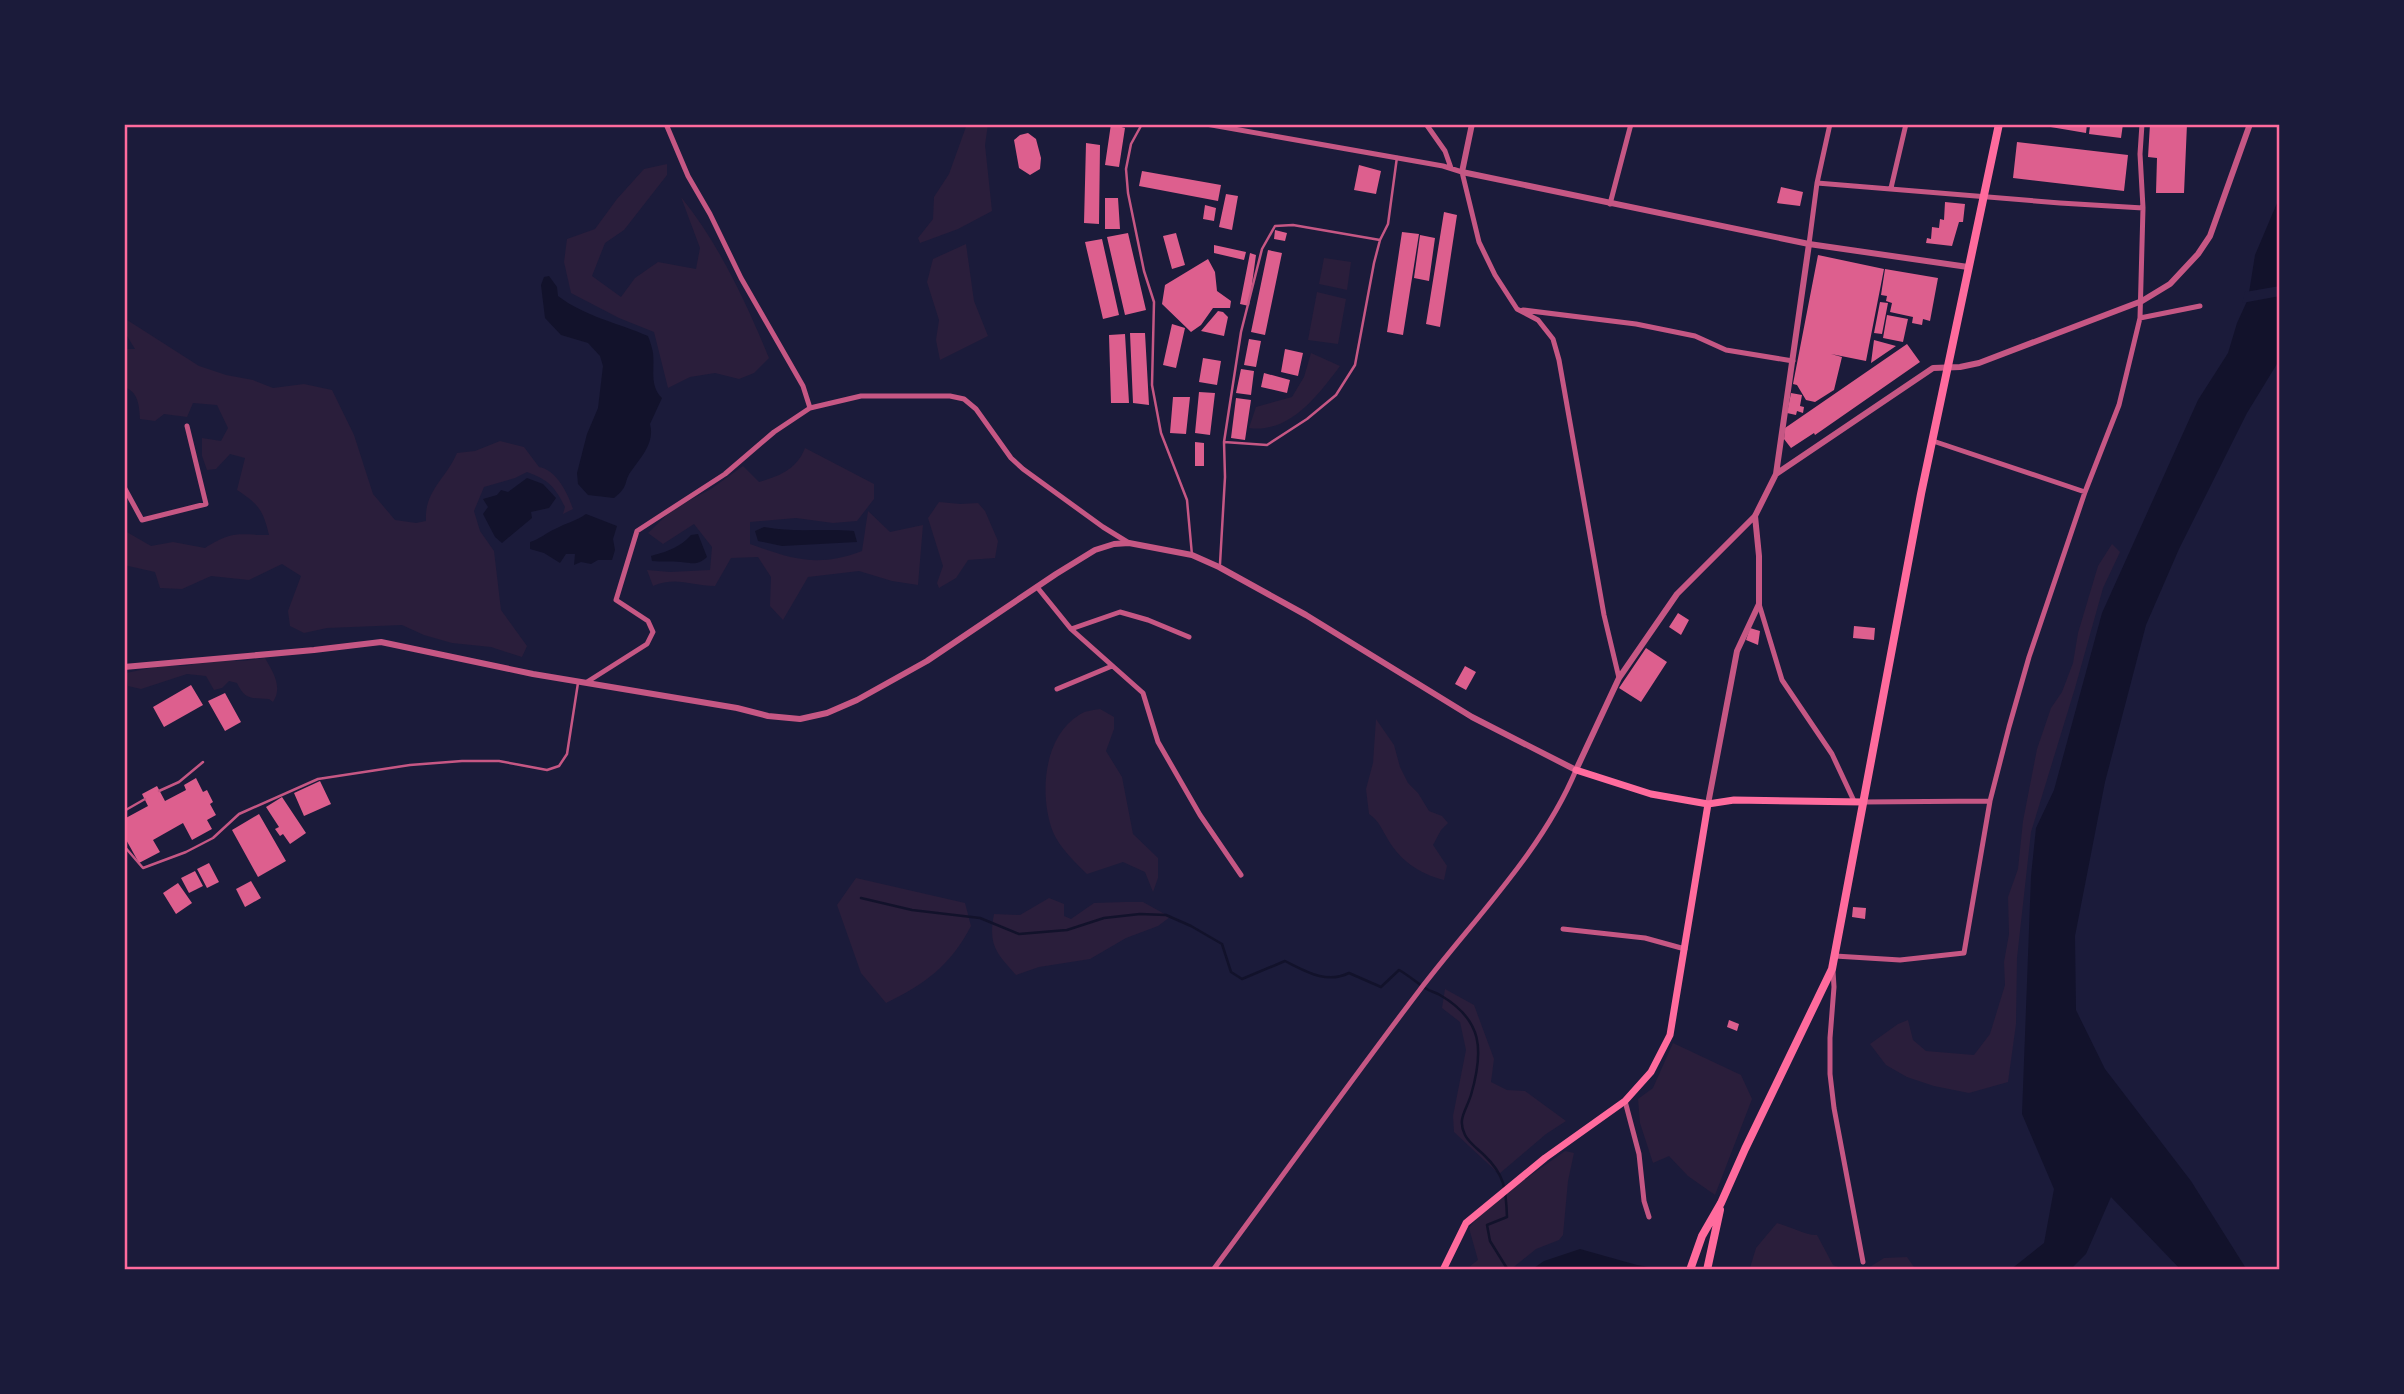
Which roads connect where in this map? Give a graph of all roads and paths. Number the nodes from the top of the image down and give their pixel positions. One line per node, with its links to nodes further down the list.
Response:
1 (666, 124): 29 (street)
2 (1142, 124): 38 (lane)
3 (1206, 124): 12 (street)
4 (1426, 124): 13 (street)
5 (1472, 124): 14 (street)
6 (1631, 124): 18 (street)
7 (1830, 124): 15 (street)
8 (1906, 124): 16 (street)
9 (1999, 124): 17 (main road)
10 (2142, 124): 19 (street)
11 (2250, 124): 23 (street)
12 (1397, 158): 13 (street); 20 (lane)
13 (1451, 168): 14 (street)
14 (1462, 172): 18 (street); 25 (street)
15 (1817, 183): 16 (street); 21 (street)
16 (1891, 188): 17 (street)
17 (1983, 196): 19 (street); 22 (main road)
18 (1610, 204): 21 (street)
19 (2143, 208): 23 (street)
20 (1380, 240): 32 (lane); 32 (lane)
21 (1809, 244): 22 (street); 27 (street)
22 (1968, 267): 28 (main road)
23 (2142, 301): 26 (street); 28 (street)
24 (2200, 306): 26 (street)
25 (1517, 309): 27 (street); 46 (street)
26 (2140, 318): 35 (street)
27 (1793, 361): 33 (street)
28 (1948, 366): 31 (main road); 33 (street)
29 (810, 408): 37 (street); 48 (street)
30 (187, 426): 34 (street)
31 (1933, 441): 35 (street); 55 (main road)
32 (1224, 442): 39 (lane)
33 (1776, 474): 36 (street)
34 (124, 487)
35 (2085, 492): 54 (street)
36 (1755, 516): 41 (street); 46 (street)
37 (1129, 542): 38 (street); 40 (street)
38 (1192, 555): 39 (street)
39 (1219, 567): 51 (street)
40 (1037, 587): 42 (street); 48 (street)
41 (1759, 604): 55 (street); 56 (street)
42 (1071, 629): 43 (street); 44 (street)
43 (1189, 637)
44 (1112, 666): 49 (street); 59 (street)
45 (124, 667): 47 (street)
46 (1619, 678): 51 (street)
47 (579, 681): 48 (street); 58 (lane)
48 (587, 682)
49 (1057, 689)
50 (203, 762): 52 (lane)
51 (1576, 770): 56 (main road); 69 (street)
52 (159, 791)
53 (145, 799): 57 (lane)
54 (1990, 801): 55 (street); 62 (street)
55 (1858, 802): 56 (main road); 62 (main road)
56 (1708, 804): 61 (main road)
57 (124, 811)
58 (124, 846)
59 (1241, 875)
60 (1563, 929): 61 (street)
61 (1685, 949): 64 (main road)
62 (1835, 956): 63 (main road)
63 (1832, 969): 65 (main road); 67 (street)
64 (1625, 1101): 66 (street); 70 (main road)
65 (1721, 1203): 68 (main road); 71 (main road)
66 (1649, 1217)
67 (1863, 1262)
68 (1691, 1266)
69 (1213, 1270)
70 (1443, 1270)
71 (1707, 1270)

